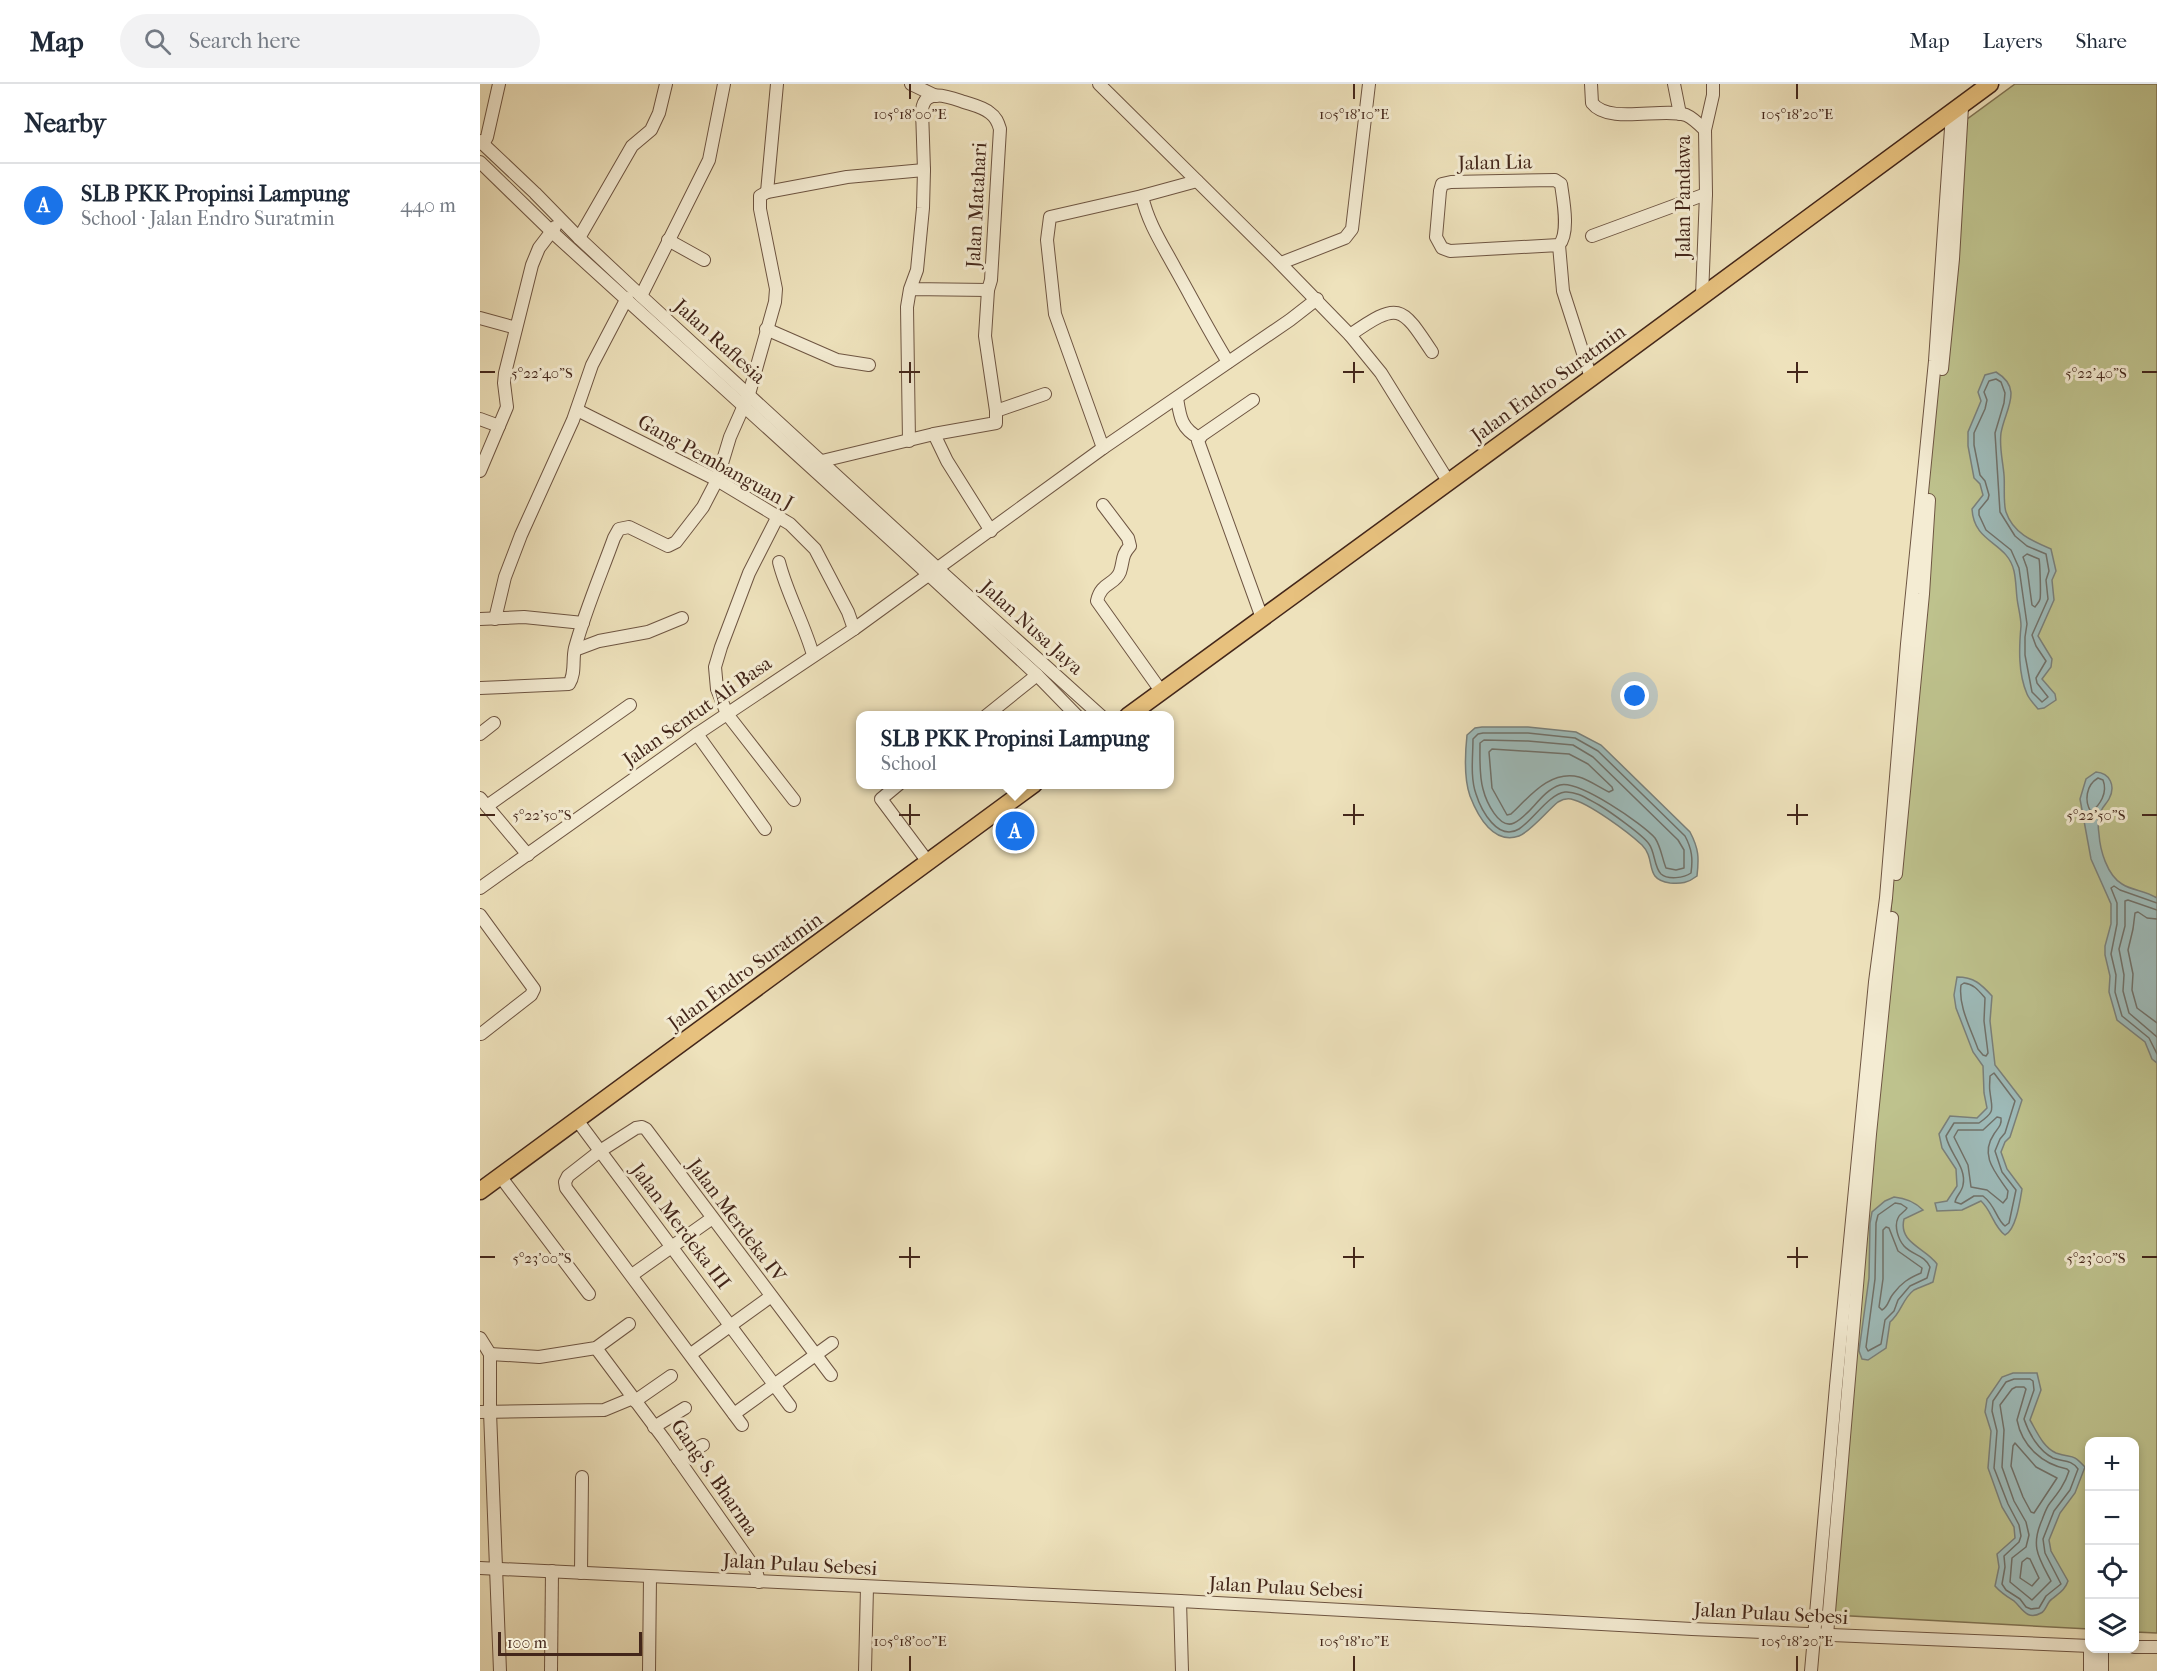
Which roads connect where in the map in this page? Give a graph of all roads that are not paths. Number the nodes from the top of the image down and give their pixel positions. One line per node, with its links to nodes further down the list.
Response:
1 (499, 84): 17 (street)
2 (666, 84): 26 (street)
3 (724, 84): 27 (street)
4 (777, 84): 21 (street)
5 (911, 84): 13 (street)
6 (952, 84): 13 (street)
7 (1099, 84): 20 (street)
8 (1370, 84): 30 (street)
9 (1591, 84): 15 (street, Jalan Pandawa)
10 (1674, 84): 15 (street)
11 (1713, 84): 16 (street)
12 (1990, 84): 14 (main road, Jalan Endro Suratmin)
13 (939, 95): 19 (street); 33 (street, Jalan Matahari)
14 (1957, 111): 35 (main road, Jalan Endro Suratmin); 135 (street); 136 (street)
15 (1680, 114): 16 (street, Jalan Pandawa)
16 (1705, 129): 22 (street, Jalan Pandawa)
17 (482, 142): 24 (street, Jalan Raflesia)
18 (480, 162): 24 (street, Jalan Raflesia)
19 (924, 170): 21 (street); 32 (street)
20 (1197, 181): 23 (street); 30 (street)
21 (767, 192): 40 (street)
22 (1706, 194): 25 (street); 35 (street, Jalan Pandawa)
23 (1142, 196): 43 (street); 57 (street)
24 (556, 225): 26 (street, Jalan Raflesia); 31 (street, Jalan Raflesia); 39 (street)
25 (1592, 236)
26 (579, 238): 31 (street, Jalan Raflesia)
27 (668, 240): 29 (street); 34 (street)
28 (1559, 244): 28 (street, Jalan Lia); 45 (street, Jalan Lia)
29 (704, 260)
30 (1281, 263): 37 (street)
31 (615, 280): 34 (street, Jalan Raflesia); 36 (street, Jalan Raflesia)
32 (910, 289): 33 (street, Jalan Matahari); 56 (street)
33 (988, 290): 51 (street)
34 (641, 296): 48 (street, Jalan Raflesia)
35 (1702, 296): 45 (main road, Jalan Endro Suratmin)
36 (627, 298): 48 (street, Jalan Raflesia); 50 (street)
37 (1317, 299): 41 (street); 43 (street, Jalan Sentut Ali Basa)
38 (480, 318): 39 (street)
39 (516, 328): 53 (street)
40 (766, 328): 44 (street); 48 (street)
41 (1350, 335): 42 (street); 61 (street)
42 (1432, 352)
43 (1228, 362): 47 (street, Jalan Sentut Ali Basa)
44 (869, 365)
45 (1592, 378): 61 (main road, Jalan Endro Suratmin)
46 (1045, 394): 51 (street)
47 (1177, 398): 55 (street); 57 (street, Jalan Sentut Ali Basa)
48 (746, 399): 58 (street, Jalan Raflesia); 60 (street)
49 (1253, 400): 55 (street)
50 (577, 410): 60 (street, Gang Pembanguan J); 70 (street)
51 (996, 411): 54 (street)
52 (480, 419): 53 (street)
53 (499, 426): 59 (street)
54 (934, 434): 56 (street); 64 (street)
55 (1199, 438): 68 (street)
56 (909, 441): 58 (street)
57 (1103, 448): 64 (street, Jalan Sentut Ali Basa)
58 (818, 465): 66 (street, Jalan Raflesia)
59 (480, 471)
60 (717, 480): 63 (street, Gang Pembanguan J); 71 (street)
61 (1448, 481): 68 (main road, Jalan Endro Suratmin)
62 (1103, 505): 77 (street)
63 (778, 516): 72 (street, Gang Pembanguan J); 83 (street)
64 (991, 531): 66 (street, Jalan Sentut Ali Basa)
65 (779, 562): 74 (street)
66 (933, 572): 72 (street, Jalan Sentut Ali Basa); 75 (street, Jalan Nusa Jaya); 81 (street, Jalan Nusa Jaya)
67 (682, 618): 73 (street)
68 (1262, 618): 77 (main road, Jalan Endro Suratmin)
69 (480, 619): 70 (street)
70 (495, 619): 71 (street)
71 (583, 623): 73 (street)
72 (854, 629): 74 (street, Jalan Sentut Ali Basa)
73 (575, 650): 76 (street)
74 (813, 655): 83 (street, Jalan Sentut Ali Basa)
75 (1037, 675): 79 (street); 80 (street, Jalan Nusa Jaya)
76 (480, 688)
77 (1161, 692): 82 (main road, Jalan Endro Suratmin)
78 (630, 705): 90 (street)
79 (992, 711)
80 (1072, 711)
81 (1095, 711)
82 (1135, 711)
83 (727, 714): 86 (street, Jalan Sentut Ali Basa); 89 (street)
84 (494, 723): 85 (street)
85 (480, 734)
86 (697, 734): 91 (street); 92 (street, Jalan Sentut Ali Basa)
87 (893, 789): 93 (street)
88 (1027, 789): 93 (main road, Jalan Endro Suratmin)
89 (794, 800)
90 (483, 802): 92 (street)
91 (765, 829)
92 (528, 855): 94 (street, Jalan Sentut Ali Basa)
93 (928, 862): 97 (main road, Jalan Endro Suratmin)
94 (480, 888)
95 (480, 915): 96 (street)
96 (482, 1034)
97 (577, 1120): 98 (street, Jalan Merdeka III); 99 (main road, Jalan Endro Suratmin)
98 (600, 1151): 101 (street, Jalan Merdeka IV); 102 (street, Jalan Merdeka III); 103 (street)
99 (500, 1176): 100 (main road, Jalan Endro Suratmin); 104 (street)
100 (480, 1191)
101 (711, 1219): 102 (street); 105 (street, Jalan Merdeka IV)
102 (671, 1246): 103 (street); 107 (street, Jalan Merdeka III)
103 (632, 1275): 112 (street)
104 (589, 1294)
105 (770, 1297): 107 (street); 113 (street, Jalan Merdeka IV)
106 (629, 1324): 110 (street)
107 (730, 1325): 112 (street); 116 (street, Jalan Merdeka III)
108 (480, 1338): 111 (street)
109 (832, 1343): 113 (street)
110 (596, 1348): 111 (street); 117 (street, Gang S. Bharma)
111 (490, 1354): 120 (street)
112 (691, 1354): 121 (street)
113 (815, 1355): 115 (street, Jalan Merdeka IV); 116 (street)
114 (671, 1376): 117 (street)
115 (831, 1376)
116 (775, 1385): 118 (street, Jalan Merdeka III); 121 (street)
117 (634, 1399): 120 (street); 123 (street, Gang S. Bharma)
118 (790, 1406)
119 (685, 1408): 123 (street)
120 (485, 1412): 128 (street)
121 (734, 1414): 122 (street)
122 (742, 1425)
123 (654, 1427): 125 (street, Gang S. Bharma)
124 (703, 1445): 125 (street)
125 (678, 1459): 132 (street, Gang S. Bharma)
126 (582, 1477): 130 (street)
127 (480, 1569): 128 (street, Jalan Pulau Sebesi)
128 (495, 1569): 129 (street, Jalan Pulau Sebesi); 142 (street)
129 (552, 1571): 130 (street, Jalan Pulau Sebesi); 143 (street)
130 (580, 1573): 131 (street, Jalan Pulau Sebesi)
131 (650, 1576): 132 (street, Jalan Pulau Sebesi); 144 (street)
132 (759, 1582): 133 (street, Jalan Pulau Sebesi)
133 (867, 1587): 134 (street, Jalan Pulau Sebesi); 145 (street)
134 (1180, 1601): 135 (street, Jalan Pulau Sebesi); 146 (street)
135 (1814, 1634): 136 (street, Jalan Pulau Sebesi); 147 (street)
136 (1827, 1635): 137 (street, Jalan Pulau Sebesi)
137 (2085, 1647)
138 (2139, 1647): 139 (street)
139 (2157, 1647)
140 (2090, 1653): 148 (street)
141 (2102, 1653): 149 (street)
142 (500, 1671)
143 (551, 1671)
144 (650, 1671)
145 (866, 1671)
146 (1182, 1671)
147 (1811, 1671)
148 (2090, 1671)
149 (2102, 1671)

